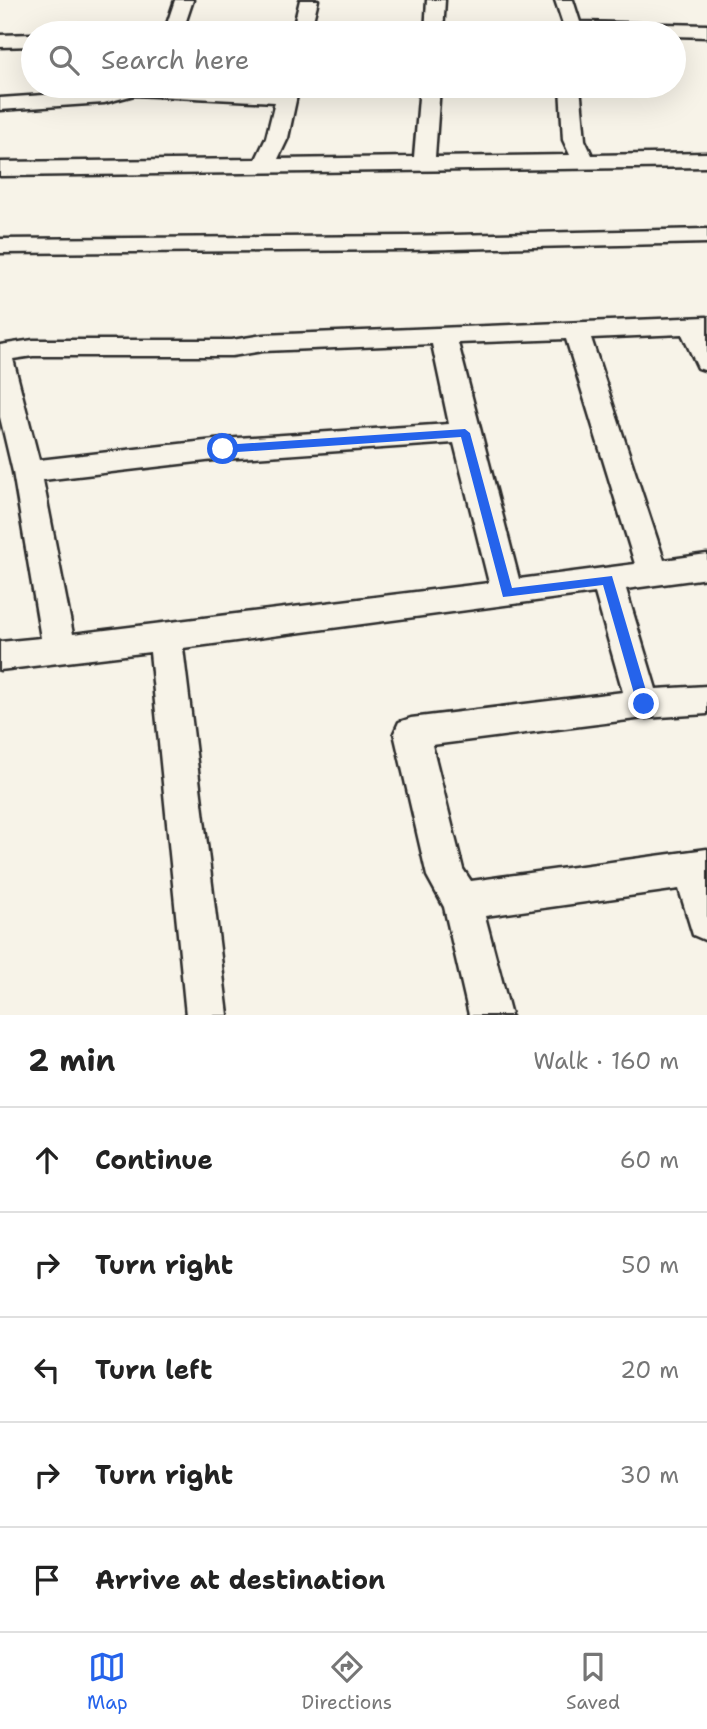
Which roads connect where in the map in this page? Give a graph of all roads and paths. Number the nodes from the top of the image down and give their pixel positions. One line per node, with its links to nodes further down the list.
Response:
1 (184, 0): 5 (street)
2 (309, 0): 6 (street)
3 (436, 0): 7 (street)
4 (564, 0): 8 (street)
5 (177, 21)
6 (304, 21)
7 (435, 21)
8 (570, 21)
9 (686, 31): 10 (street)
10 (707, 31)
11 (21, 40): 12 (street)
12 (0, 41)
13 (89, 98): 17 (street)
14 (286, 98): 21 (street)
15 (429, 98): 20 (street)
16 (571, 98): 19 (street)
17 (0, 104)
18 (707, 160): 19 (street)
19 (584, 162): 20 (street)
20 (424, 163): 21 (street)
21 (264, 165): 22 (street)
22 (0, 169)
23 (707, 236): 24 (street)
24 (0, 246)
25 (699, 326): 26 (street); 30 (street)
26 (576, 331): 27 (street); 34 (street)
27 (443, 336): 28 (street); 31 (street)
28 (0, 354)
29 (0, 360): 32 (street)
30 (707, 362)
31 (465, 433): 32 (street); 36 (street)
32 (27, 472): 38 (street)
33 (707, 566): 34 (street)
34 (653, 573): 35 (street)
35 (607, 579): 36 (street); 41 (street)
36 (507, 593): 37 (street)
37 (165, 637): 38 (street); 45 (street)
38 (59, 649): 39 (street)
39 (0, 656)
40 (707, 700): 41 (street)
41 (644, 704): 43 (street)
42 (700, 868): 43 (street); 44 (street)
43 (462, 901): 46 (street)
44 (707, 922)
45 (207, 1015)
46 (490, 1015)

